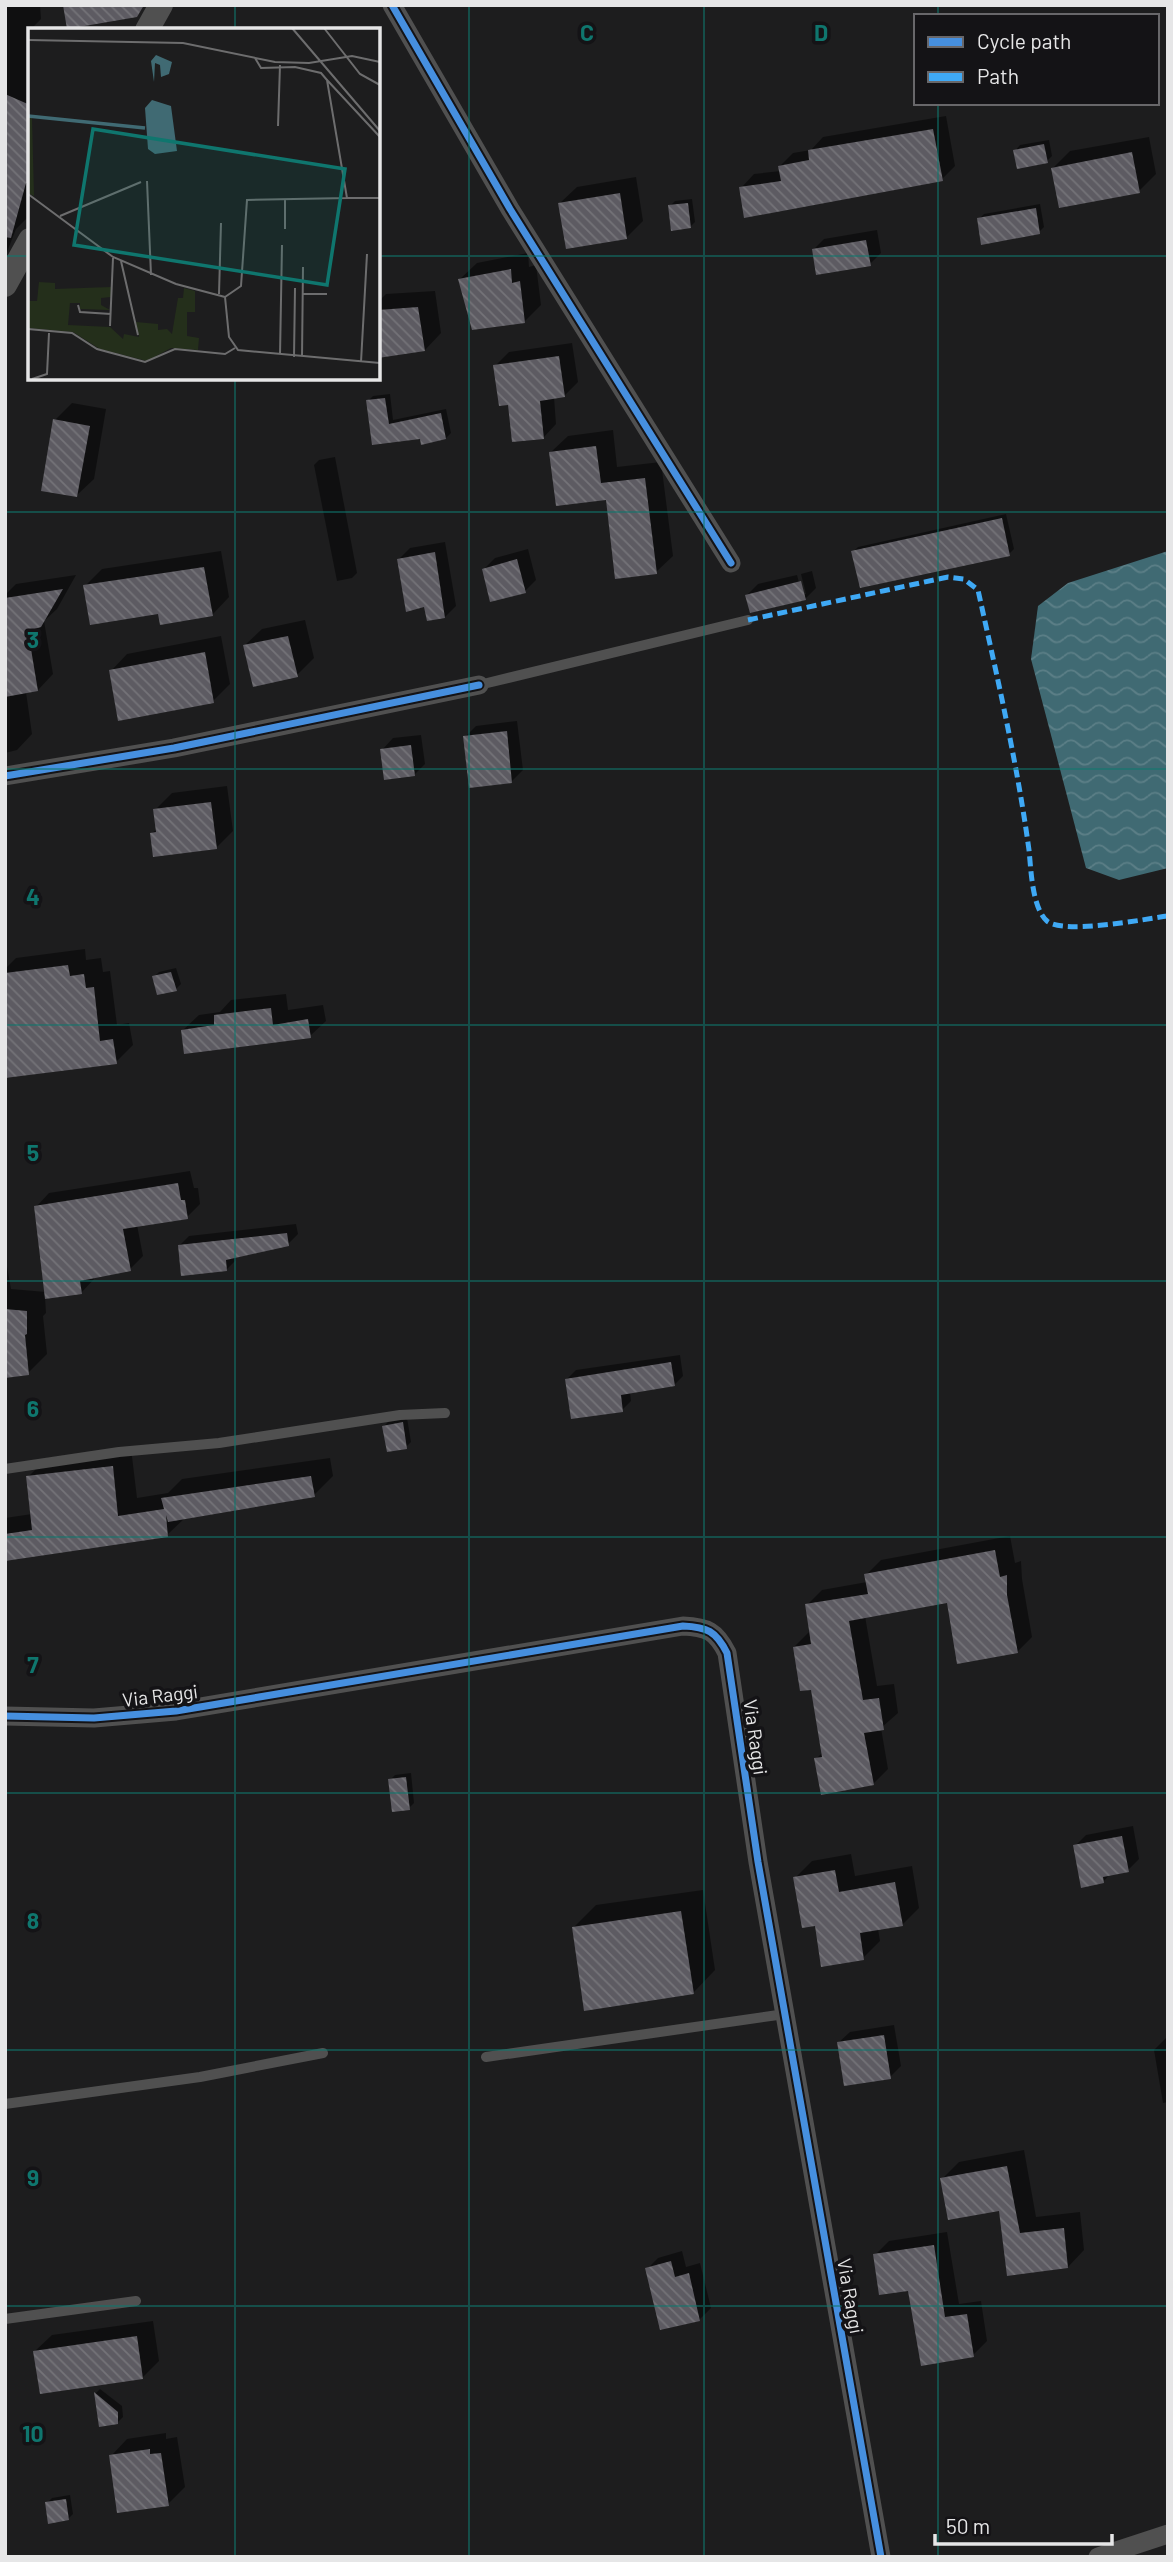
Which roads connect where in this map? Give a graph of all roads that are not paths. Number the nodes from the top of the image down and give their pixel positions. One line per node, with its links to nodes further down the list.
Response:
1 (161, 5): 3 (street)
2 (392, 5): 6 (street)
3 (148, 28)
4 (28, 244): 5 (street)
5 (5, 285)
6 (731, 564)
7 (748, 620): 8 (lane)
8 (480, 685): 9 (street)
9 (5, 776)
10 (445, 1413): 11 (lane)
11 (5, 1469)
12 (5, 1716): 13 (street, Via Raggi)
13 (785, 2014): 15 (lane); 20 (street, Via Raggi)
14 (323, 2053): 16 (lane)
15 (486, 2057)
16 (5, 2105)
17 (136, 2301): 18 (lane)
18 (5, 2319)
19 (1168, 2534): 21 (street)
20 (881, 2557)
21 (1098, 2557)

